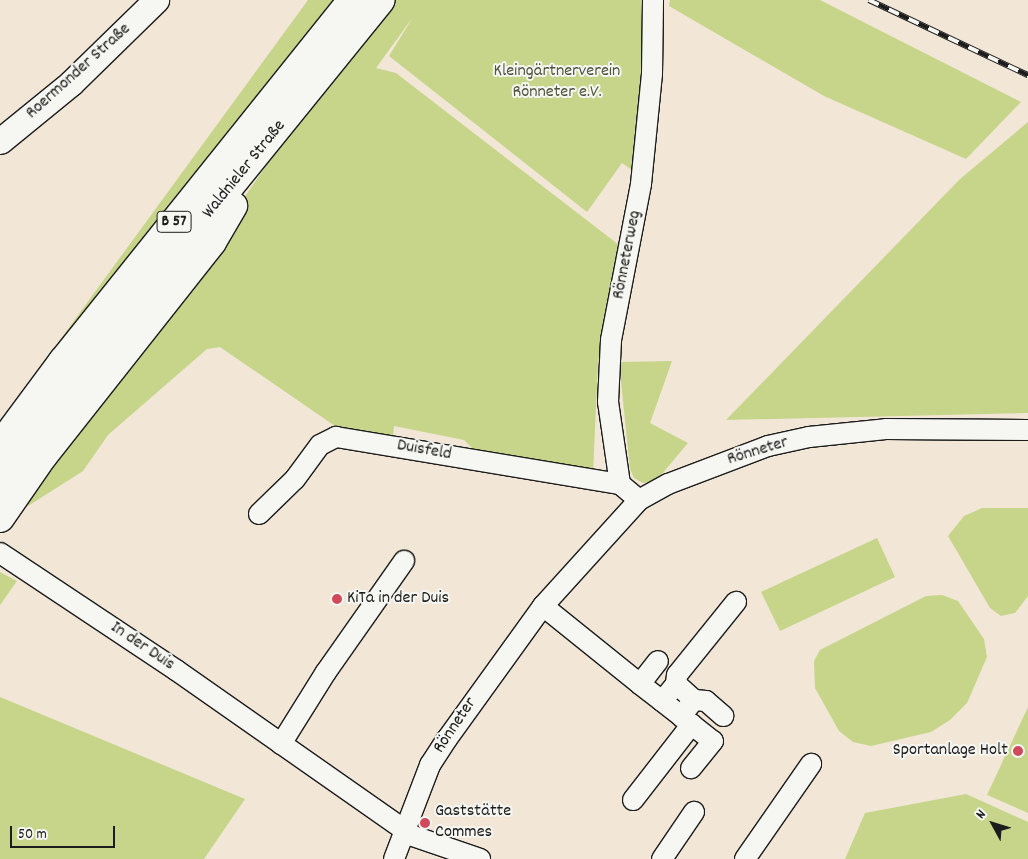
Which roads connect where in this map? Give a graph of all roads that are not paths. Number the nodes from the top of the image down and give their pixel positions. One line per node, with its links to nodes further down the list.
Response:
1 (156, 0): 6 (main road, Roermonder Straße)
2 (352, 0): 8 (highway, Waldnieler Straße / B 57)
3 (381, 0): 5 (highway, Waldnieler Straße / B 57)
4 (652, 0): 10 (street, Rönneterweg)
5 (281, 126): 9 (highway, Waldnieler Straße / B 57); 13 (highway)
6 (0, 141)
7 (1028, 430): 11 (street, Rönneter)
8 (0, 446)
9 (0, 483)
10 (620, 484): 11 (street); 12 (street, Duisfeld)
11 (639, 500): 17 (street, Rönneter)
12 (259, 514)
13 (0, 518)
14 (0, 553): 25 (street, In der Duis)
15 (404, 561): 25 (street)
16 (736, 602): 20 (street)
17 (543, 606): 19 (street); 30 (street, Rönneter)
18 (658, 661): 19 (street)
19 (640, 684): 22 (street)
20 (676, 684): 21 (street); 22 (street)
21 (694, 700): 23 (street); 24 (street)
22 (662, 701): 24 (street)
23 (723, 716)
24 (686, 720): 27 (street); 28 (street)
25 (281, 744): 30 (street, In der Duis)
26 (811, 764): 34 (street)
27 (691, 768)
28 (633, 800)
29 (694, 812): 33 (street)
30 (403, 829): 31 (street, Rönneter); 32 (street, In der Duis)
31 (394, 859)
32 (480, 859)
33 (662, 859)
34 (746, 859)

